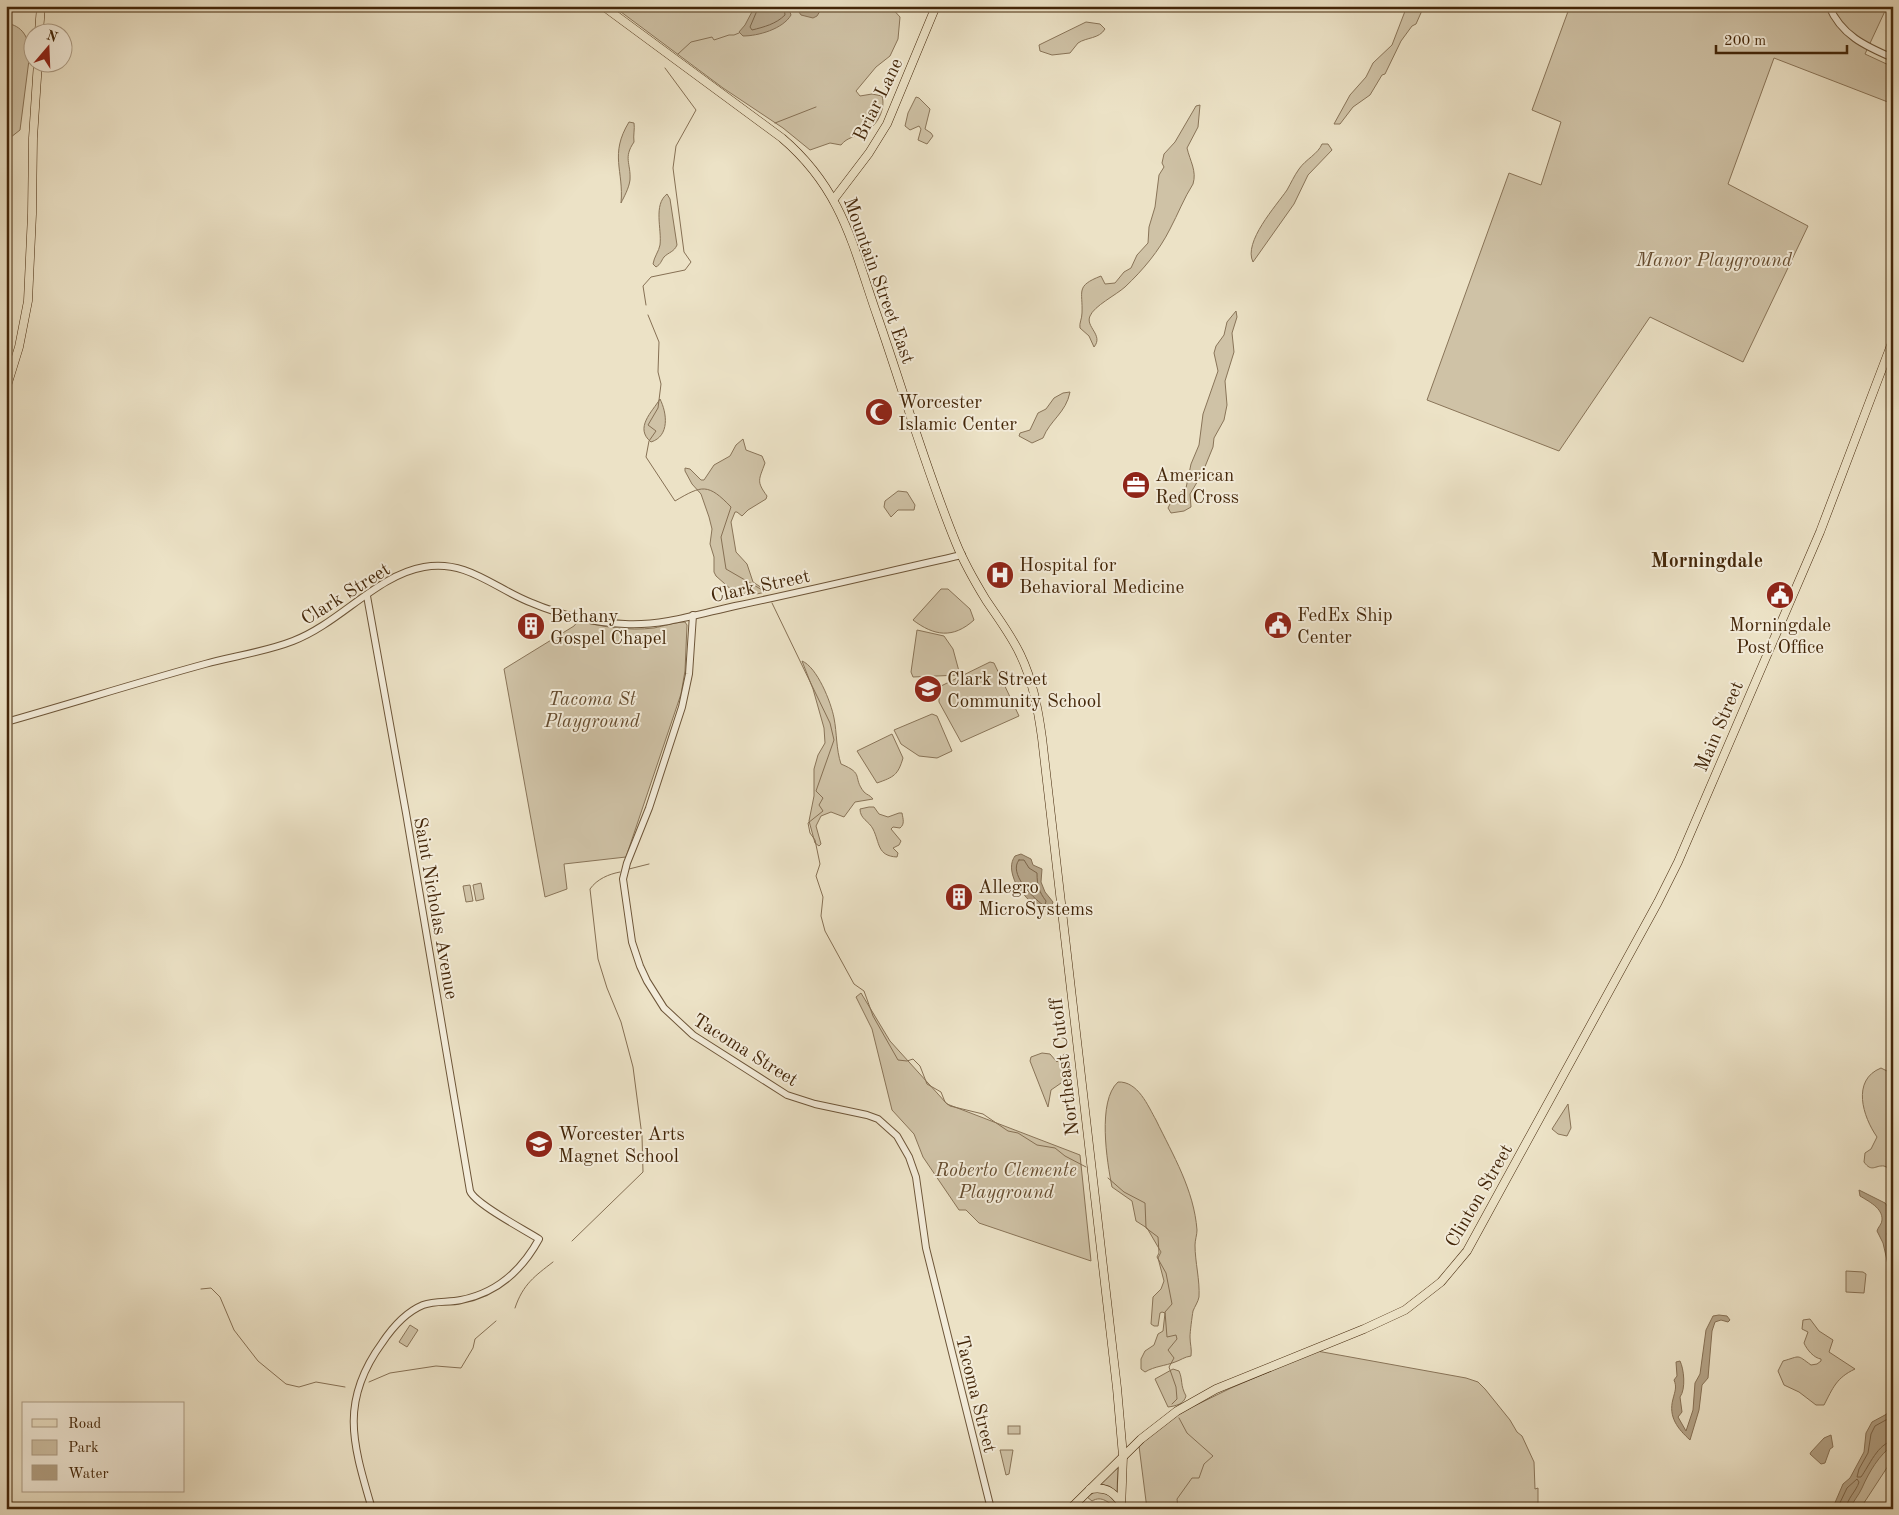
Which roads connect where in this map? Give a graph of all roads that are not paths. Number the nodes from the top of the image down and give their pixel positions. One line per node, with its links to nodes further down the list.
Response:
1 (40, 6): 5 (main road)
2 (603, 6): 8 (main road, Mountain Street East)
3 (936, 6): 8 (main road, Briar Lane)
4 (1829, 6): 6 (street)
5 (39, 22)
6 (1893, 58)
7 (37, 72): 10 (main road)
8 (834, 199): 11 (main road, Mountain Street East)
9 (1893, 340): 16 (main road, Main Street)
10 (6, 389)
11 (962, 556): 13 (street, Clark Street); 14 (main road, Mountain Street East)
12 (367, 596): 13 (street, Clark Street); 15 (street, Clark Street); 22 (street, Saint Nicholas Avenue)
13 (693, 615): 23 (street, Tacoma Street)
14 (1036, 704): 17 (main road, Northeast Cutoff)
15 (6, 722)
16 (1645, 927): 18 (main road, Clinton Street)
17 (1122, 1431): 18 (main road); 19 (main road, Northeast Cutoff)
18 (1141, 1439): 19 (main road, Clinton Street)
19 (1123, 1456): 20 (main road, Clinton Street); 21 (main road, Northeast Cutoff)
20 (1090, 1489): 21 (main road); 24 (main road, Clinton Street)
21 (1121, 1506)
22 (372, 1509)
23 (991, 1509)
24 (1070, 1509)

